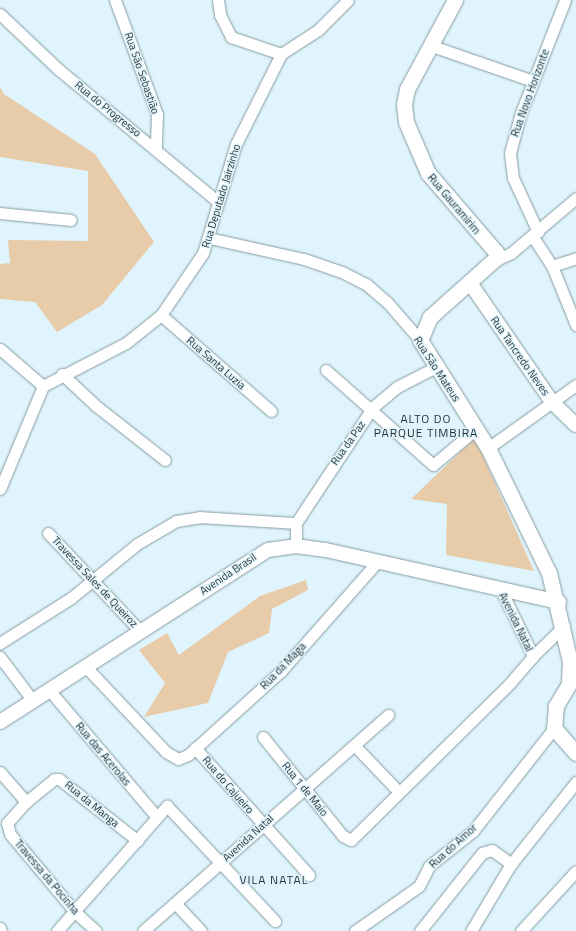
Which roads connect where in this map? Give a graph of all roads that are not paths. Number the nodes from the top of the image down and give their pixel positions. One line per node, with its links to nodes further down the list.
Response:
1 (115, 0): 10 (street, Rua São Sebastião)
2 (218, 0): 8 (street)
3 (348, 0): 8 (street, Rua Deputado Jairzinho)
4 (455, 0): 7 (main road, Rua Gauramirim)
5 (566, 0): 9 (street, Rua Novo Horizonte)
6 (0, 14): 10 (street, Rua do Progresso)
7 (432, 46): 9 (street); 17 (main road, Rua Gauramirim)
8 (281, 54): 12 (street, Rua Deputado Jairzinho)
9 (533, 81): 15 (street, Rua Novo Horizonte)
10 (156, 148): 12 (street, Rua do Progresso)
11 (576, 198): 15 (street)
12 (218, 202): 16 (street, Rua Deputado Jairzinho)
13 (0, 213): 14 (street)
14 (71, 220)
15 (536, 234): 17 (street); 19 (street, Rua Novo Horizonte)
16 (209, 238): 21 (street, Rua Deputado Jairzinho); 23 (street, Rua São Mateus)
17 (498, 257): 20 (main road)
18 (576, 258): 19 (street)
19 (552, 266): 22 (street, Rua Novo Horizonte)
20 (470, 283): 23 (main road); 30 (street, Rua Tancredo Neves)
21 (161, 315): 27 (street, Rua Deputado Jairzinho); 32 (street, Rua Santa Luzia)
22 (576, 324)
23 (420, 340): 25 (main road, Rua São Mateus)
24 (0, 349): 29 (street)
25 (436, 367): 31 (street, Rua da Paz); 34 (main road, Rua São Mateus)
26 (326, 370): 31 (street)
27 (62, 374): 29 (street, Rua Deputado Jairzinho); 36 (street)
28 (576, 385): 30 (street)
29 (42, 386): 37 (street)
30 (552, 402): 33 (street, Rua Tancredo Neves); 35 (street)
31 (372, 408): 34 (street); 38 (street, Rua da Paz)
32 (271, 411)
33 (576, 425)
34 (476, 429): 35 (main road, Rua São Mateus)
35 (488, 448): 44 (main road, Rua São Mateus)
36 (165, 460)
37 (0, 489)
38 (296, 523): 40 (street); 42 (street)
39 (48, 533): 42 (street, Travessa Sales de Queiroz)
40 (296, 546): 41 (street, Avenida Brasil); 46 (street, Avenida Brasil)
41 (377, 562): 43 (street, Avenida Brasil); 59 (street, Rua da Maga)
42 (95, 580): 46 (street, Travessa Sales de Queiroz); 47 (street)
43 (500, 588): 44 (street, Avenida Brasil); 48 (street, Avenida Natal)
44 (559, 602): 45 (main road, Rua São Mateus)
45 (564, 626): 48 (street, Avenida Natal); 51 (main road, Rua São Mateus)
46 (141, 632): 50 (street, Avenida Brasil)
47 (0, 643)
48 (533, 656): 64 (street, Avenida Natal)
49 (0, 657): 53 (street)
50 (86, 667): 52 (street, Avenida Brasil); 59 (street, Rua da Maga)
51 (572, 681): 56 (main road)
52 (50, 691): 53 (street, Avenida Brasil); 66 (street, Rua das Acerolas)
53 (34, 701): 55 (street, Avenida Brasil)
54 (388, 715): 58 (street, Avenida Natal)
55 (0, 722)
56 (554, 728): 60 (main road); 83 (street, Rua do Amor)
57 (263, 737): 63 (street, Rua 1 de Maio)
58 (354, 745): 63 (street, Avenida Natal); 64 (street)
59 (195, 748): 67 (street, Rua do Cajueiro)
60 (576, 753)
61 (0, 772): 65 (street)
62 (576, 782): 71 (street)
63 (304, 788): 67 (street, Avenida Natal); 68 (street, Rua 1 de Maio)
64 (398, 791): 68 (street, Avenida Natal)
65 (26, 802): 69 (street, Rua da Manga); 75 (street, Travessa da Pocinha)
66 (157, 817): 69 (street); 70 (street)
67 (263, 824): 70 (street, Avenida Natal); 73 (street, Rua do Cajueiro)
68 (347, 840)
69 (138, 842): 75 (street)
70 (219, 863): 74 (street, Avenida Natal); 76 (street)
71 (511, 864): 84 (street); 85 (street)
72 (576, 872): 86 (street)
73 (308, 875)
74 (174, 903): 81 (street, Avenida Natal); 82 (street)
75 (76, 913): 79 (street); 80 (street, Travessa da Pocinha)
76 (275, 921)
77 (0, 928): 78 (street)
78 (1, 931)
79 (57, 931)
80 (96, 931)
81 (143, 931)
82 (201, 931)
83 (355, 931)
84 (420, 931)
85 (471, 931)
86 (522, 931)

